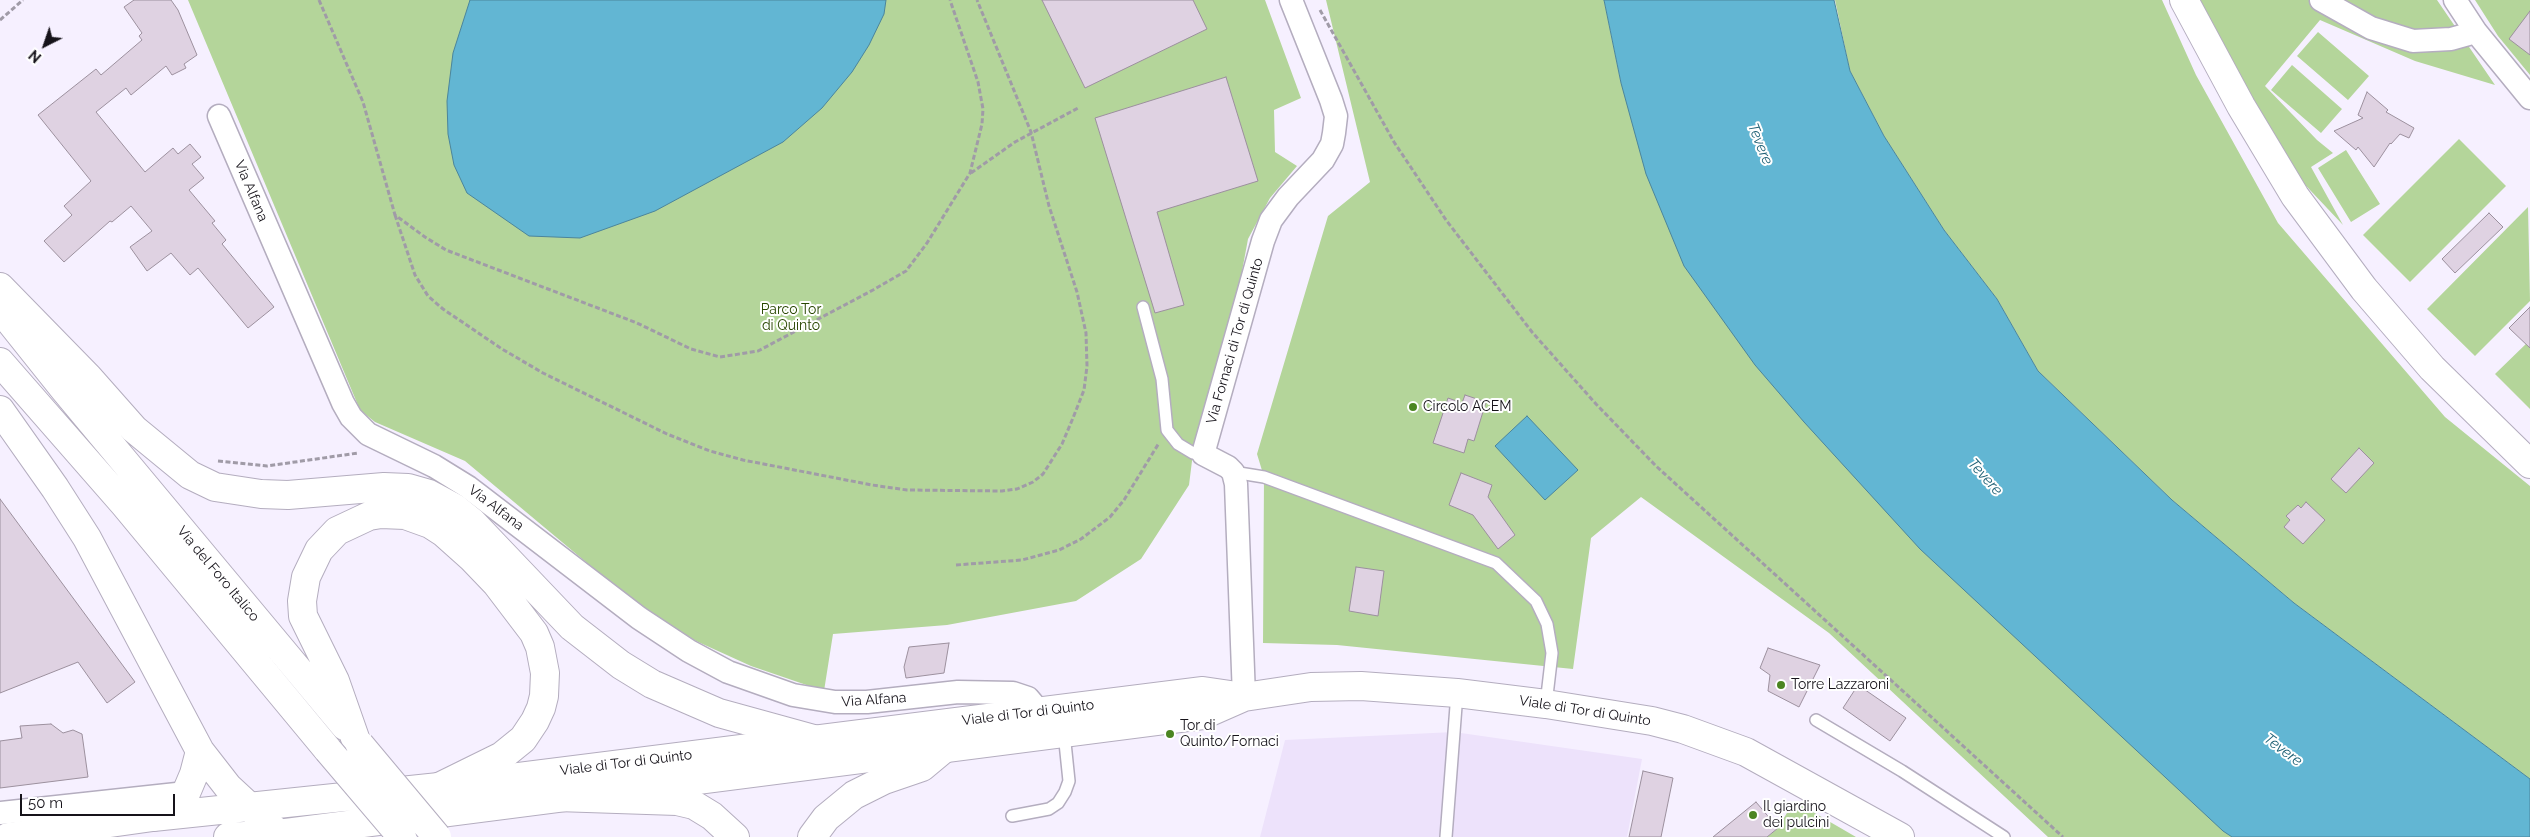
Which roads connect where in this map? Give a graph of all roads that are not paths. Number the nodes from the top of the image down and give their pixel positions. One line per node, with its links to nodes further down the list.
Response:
1 (1291, 0): 13 (street, Via Fornaci di Tor di Quinto)
2 (2186, 0): 14 (main road)
3 (2321, 0): 5 (street)
4 (2455, 0): 5 (street)
5 (2476, 32): 6 (street)
6 (2530, 98)
7 (219, 116): 17 (street, Via Alfana)
8 (0, 287): 24 (main road)
9 (1143, 307): 13 (lane)
10 (0, 308): 25 (main road, Via del Foro Italico)
11 (0, 362): 39 (main road, Via del Foro Italico, bridge)
12 (0, 410): 27 (main road)
13 (1203, 454): 15 (street)
14 (2530, 464)
15 (1233, 472): 18 (street); 19 (lane)
16 (1457, 693): 18 (main road, Viale di Tor di Quinto); 19 (main road, Viale di Tor di Quinto); 43 (lane)
17 (940, 694): 20 (street, Via Alfana); 21 (street)
18 (1244, 697): 20 (main road, Viale di Tor di Quinto); 23 (main road, Viale di Tor di Quinto)
19 (1546, 704): 44 (main road, Viale di Tor di Quinto)
20 (1039, 711): 21 (main road, Viale di Tor di Quinto)
21 (968, 720): 24 (main road, Viale di Tor di Quinto)
22 (1816, 720): 45 (lane)
23 (1064, 733): 26 (main road, Viale di Tor di Quinto); 34 (lane)
24 (817, 740): 28 (main road, Viale di Tor di Quinto)
25 (357, 742): 28 (main road); 40 (main road, Via del Foro Italico, bridge)
26 (946, 747): 30 (main road, Viale di Tor di Quinto); 42 (main road)
27 (200, 752): 29 (main road); 32 (main road)
28 (439, 787): 32 (main road, Viale di Tor di Quinto)
29 (186, 792): 31 (street); 35 (main road)
30 (557, 797): 36 (main road, Viale di Tor di Quinto); 41 (main road)
31 (109, 802): 33 (street); 35 (street)
32 (247, 807): 35 (main road, Viale di Tor di Quinto); 36 (main road)
33 (0, 813)
34 (1012, 816)
35 (153, 817): 37 (main road, Viale di Tor di Quinto)
36 (278, 836): 38 (main road, Viale di Tor di Quinto)
37 (8, 837)
38 (228, 837)
39 (402, 837)
40 (438, 837)
41 (735, 837)
42 (812, 837)
43 (1446, 837)
44 (1900, 837)
45 (2004, 837)

